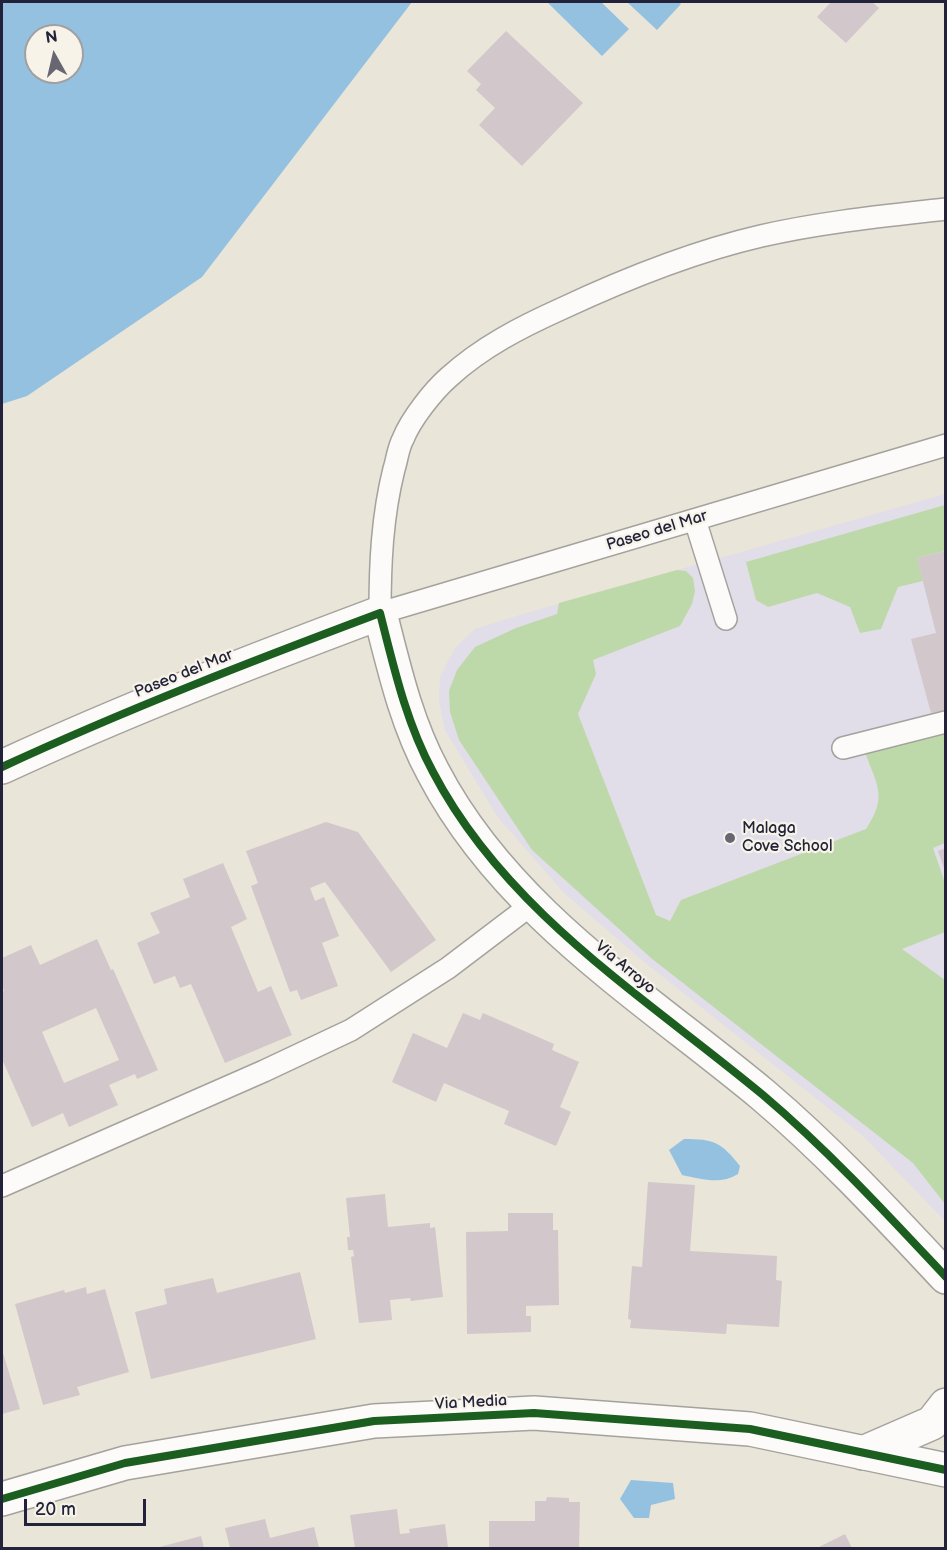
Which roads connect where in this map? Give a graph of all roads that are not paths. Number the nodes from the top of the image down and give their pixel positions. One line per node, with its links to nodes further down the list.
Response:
1 (945, 209): 4 (lane)
2 (945, 445): 3 (lane, Paseo del Mar)
3 (695, 519): 4 (lane, Paseo del Mar); 5 (lane)
4 (380, 614): 8 (street, Paseo del Mar); 9 (street, Via Arroyo)
5 (726, 619)
6 (945, 722): 7 (lane)
7 (843, 748)
8 (2, 767)
9 (531, 905): 10 (lane); 11 (street, Via Arroyo)
10 (2, 1186)
11 (945, 1277)
12 (945, 1405): 13 (street)
13 (863, 1453): 14 (street, Via Media); 15 (street, Via Media)
14 (945, 1470)
15 (2, 1498)

